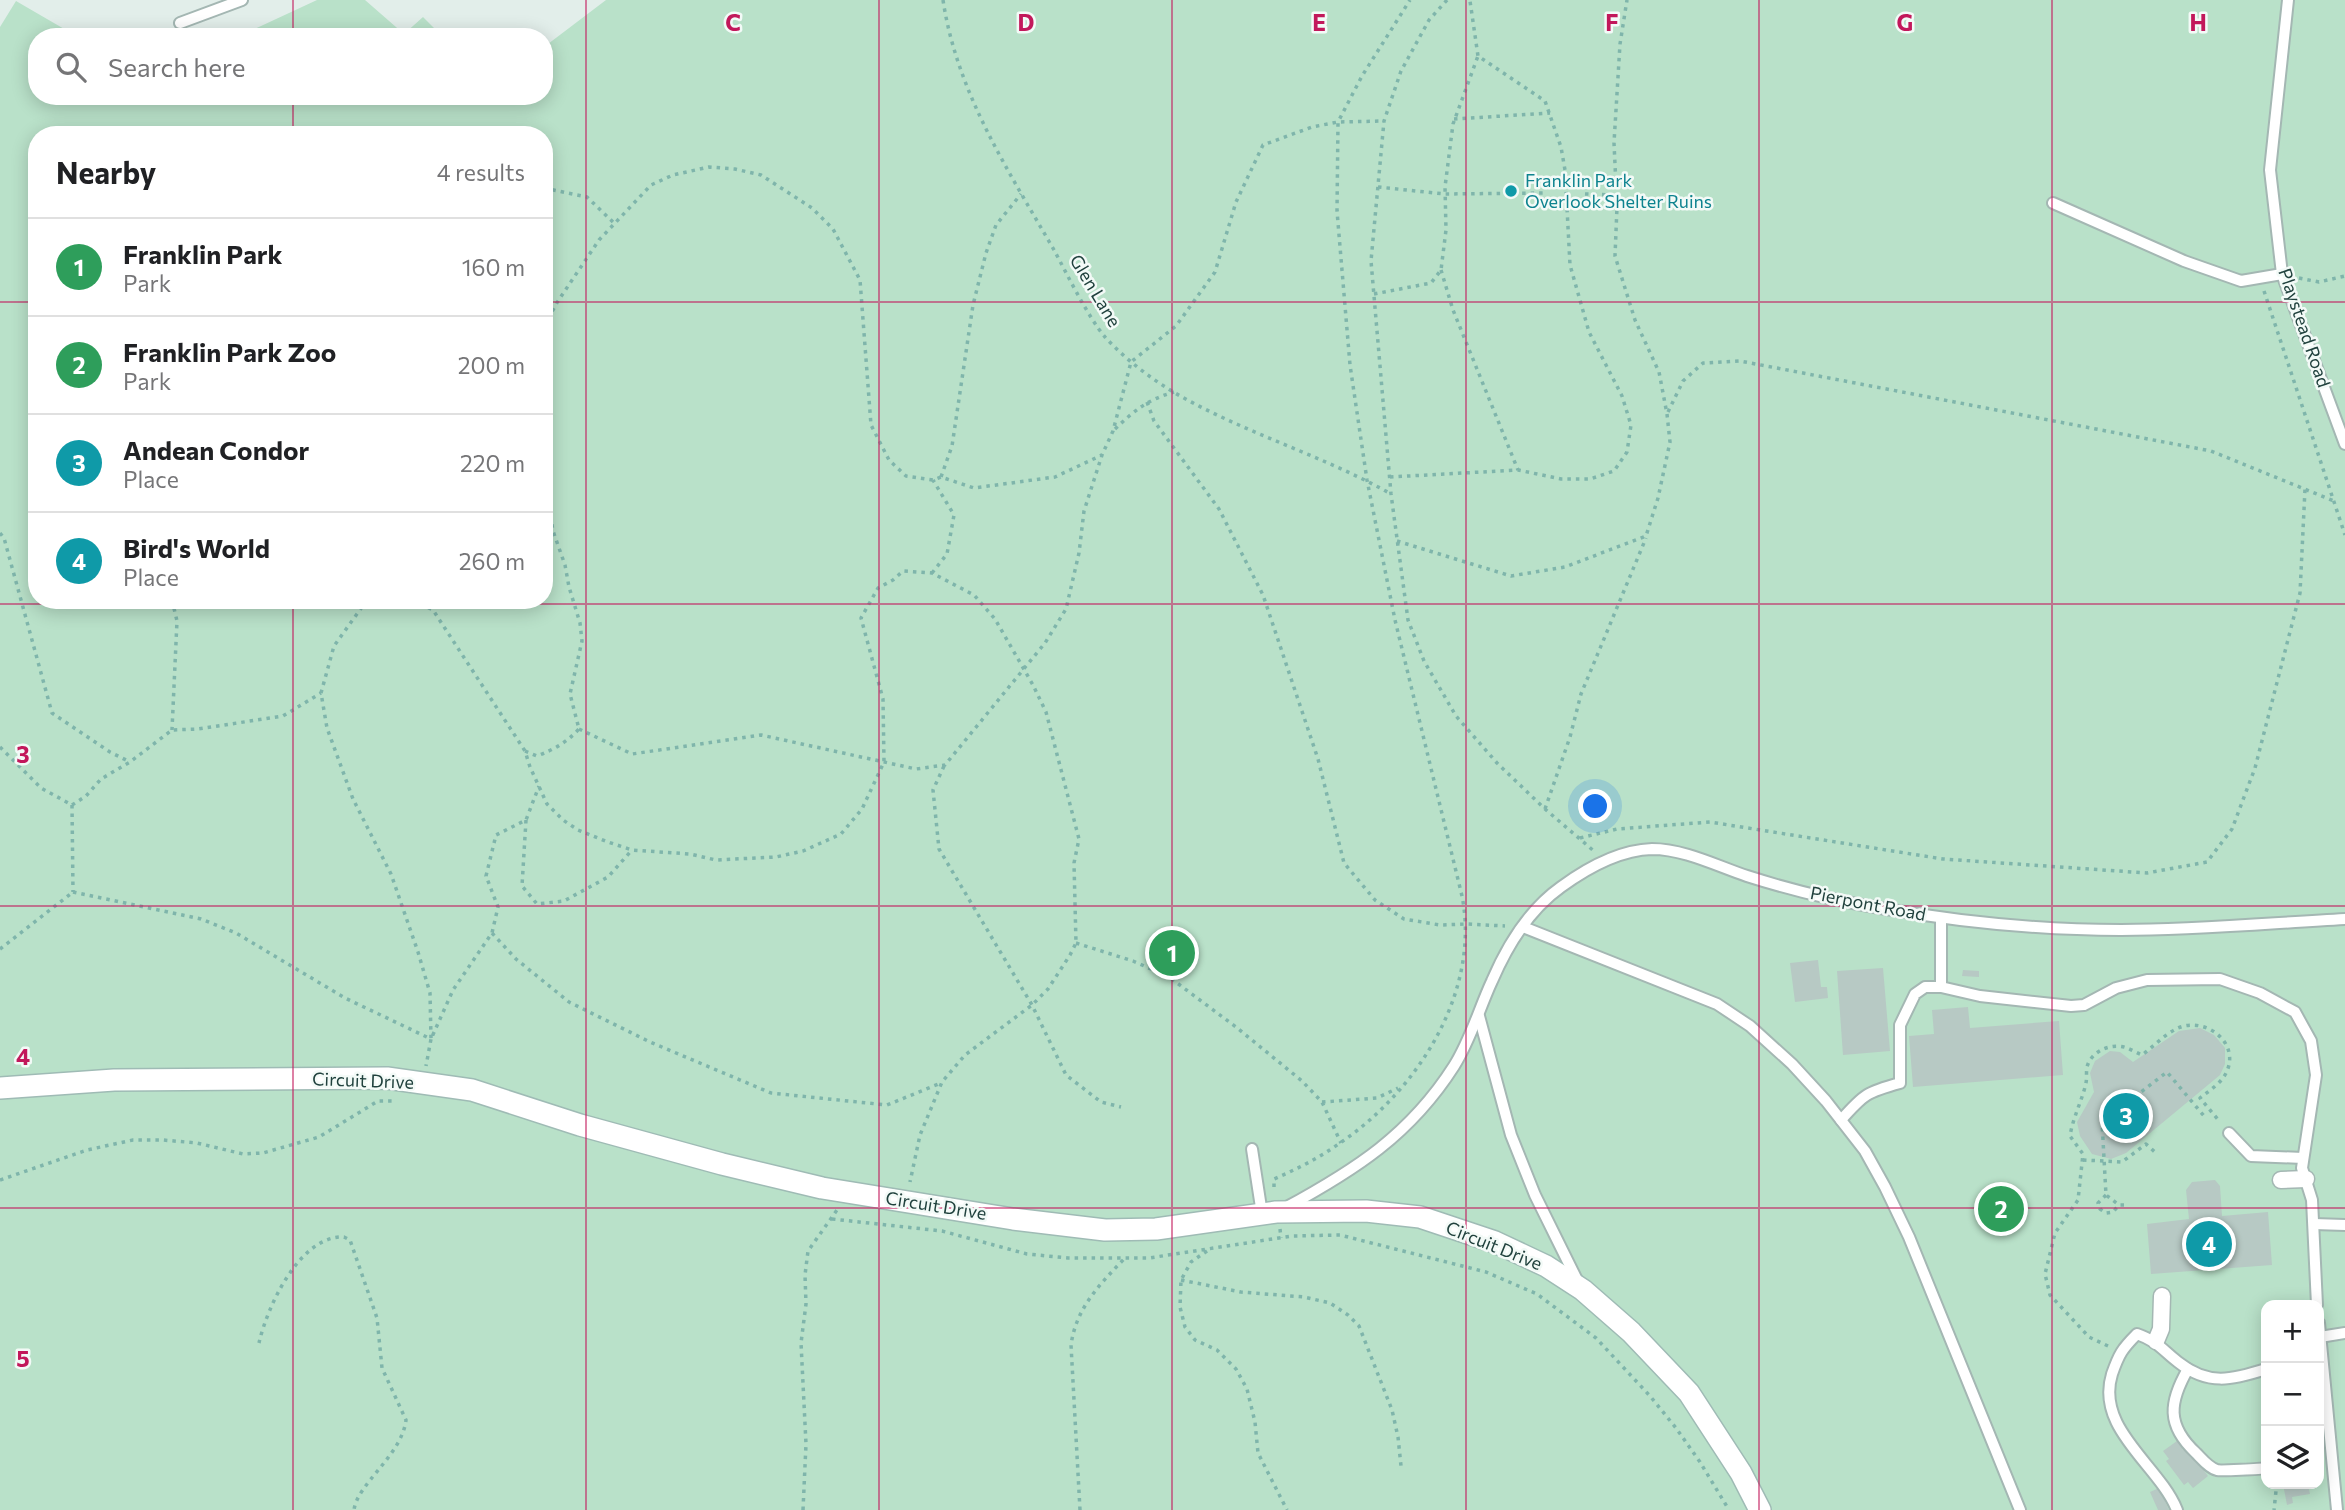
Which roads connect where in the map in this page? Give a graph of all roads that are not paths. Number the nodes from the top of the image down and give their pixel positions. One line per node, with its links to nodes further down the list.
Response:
1 (242, 0): 3 (lane)
2 (2288, 0): 5 (lane, Playstead Road)
3 (180, 23)
4 (2053, 203): 5 (lane)
5 (2283, 274): 6 (lane, Playstead Road)
6 (2345, 444)
7 (1941, 918): 8 (lane, Pierpont Road); 9 (lane, Pierpont Road); 10 (lane)
8 (2345, 919)
9 (1523, 927): 11 (lane, Pierpont Road); 13 (lane)
10 (1941, 987): 13 (lane); 16 (lane)
11 (1479, 1016): 19 (lane, Pierpont Road); 22 (lane)
12 (0, 1088): 19 (main road, Circuit Drive)
13 (1841, 1120): 33 (lane)
14 (2229, 1133): 16 (lane)
15 (1252, 1149): 19 (lane)
16 (2303, 1158): 17 (lane)
17 (2306, 1179): 18 (street); 20 (lane)
18 (2281, 1180)
19 (1269, 1213): 22 (main road, Circuit Drive)
20 (2315, 1224): 21 (lane); 24 (lane)
21 (2345, 1225)
22 (1583, 1290): 32 (main road, Circuit Drive)
23 (2162, 1296): 26 (street)
24 (2317, 1300)
25 (2345, 1333): 27 (lane)
26 (2156, 1341): 29 (lane); 34 (lane)
27 (2324, 1341)
28 (2322, 1363): 35 (lane)
29 (2188, 1369): 30 (lane); 31 (lane)
30 (2261, 1371)
31 (2261, 1468)
32 (1760, 1510)
33 (2021, 1510)
34 (2178, 1510)
35 (2337, 1510)

